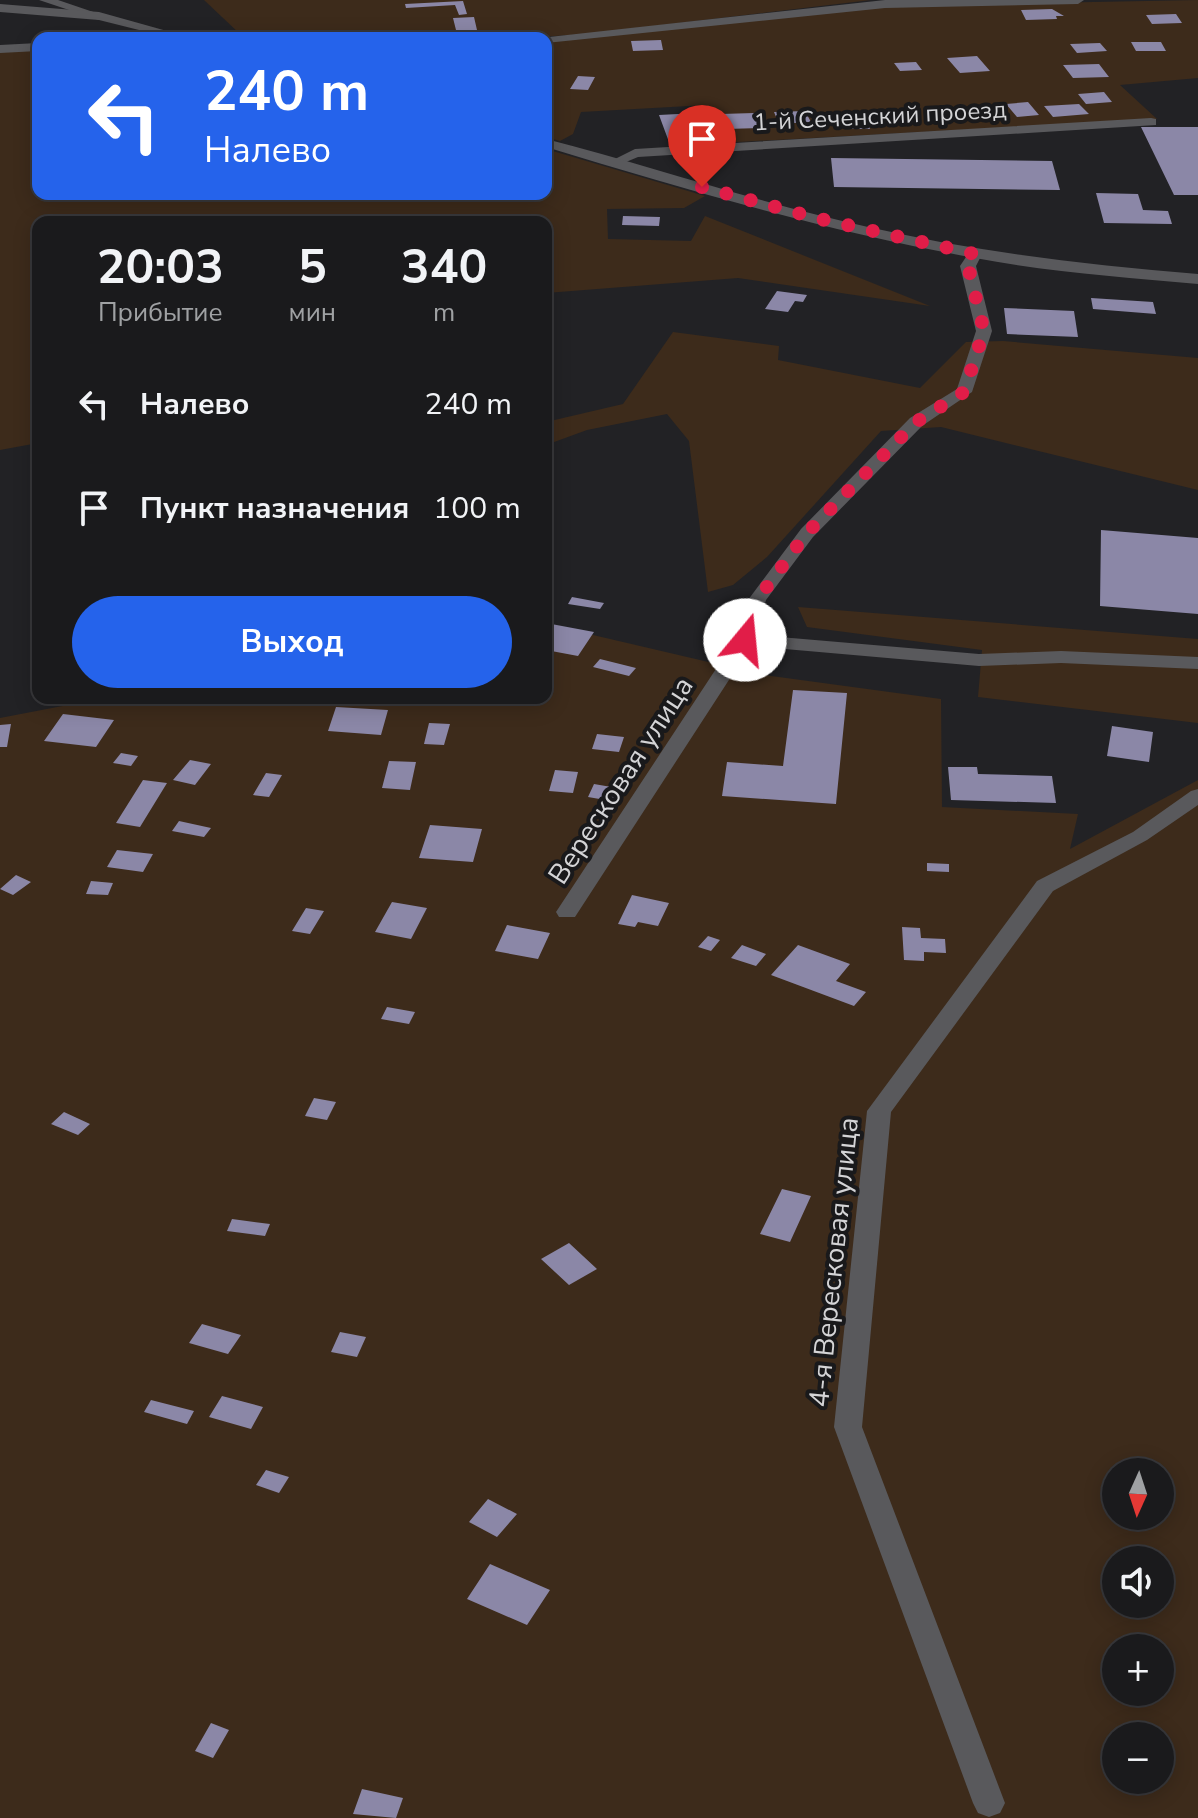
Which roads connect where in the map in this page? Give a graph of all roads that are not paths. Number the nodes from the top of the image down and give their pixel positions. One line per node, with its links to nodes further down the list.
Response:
1 (45, 0): 4 (street)
2 (1078, 0): 6 (street)
3 (0, 8): 4 (street)
4 (99, 16): 5 (street)
5 (162, 32)
6 (552, 38)
7 (32, 47): 8 (street)
8 (0, 49)
9 (1151, 122): 11 (street, 1-й Сеченский проезд)
10 (552, 145): 11 (street)
11 (614, 163): 12 (street)
12 (975, 254): 13 (street); 14 (street, Вересковая улица)
13 (1198, 279)
14 (745, 640): 15 (street); 17 (street, Вересковая улица)
15 (1198, 663)
16 (1198, 795): 18 (street, 4-я Вересковая улица)
17 (567, 912)
18 (989, 1803)

